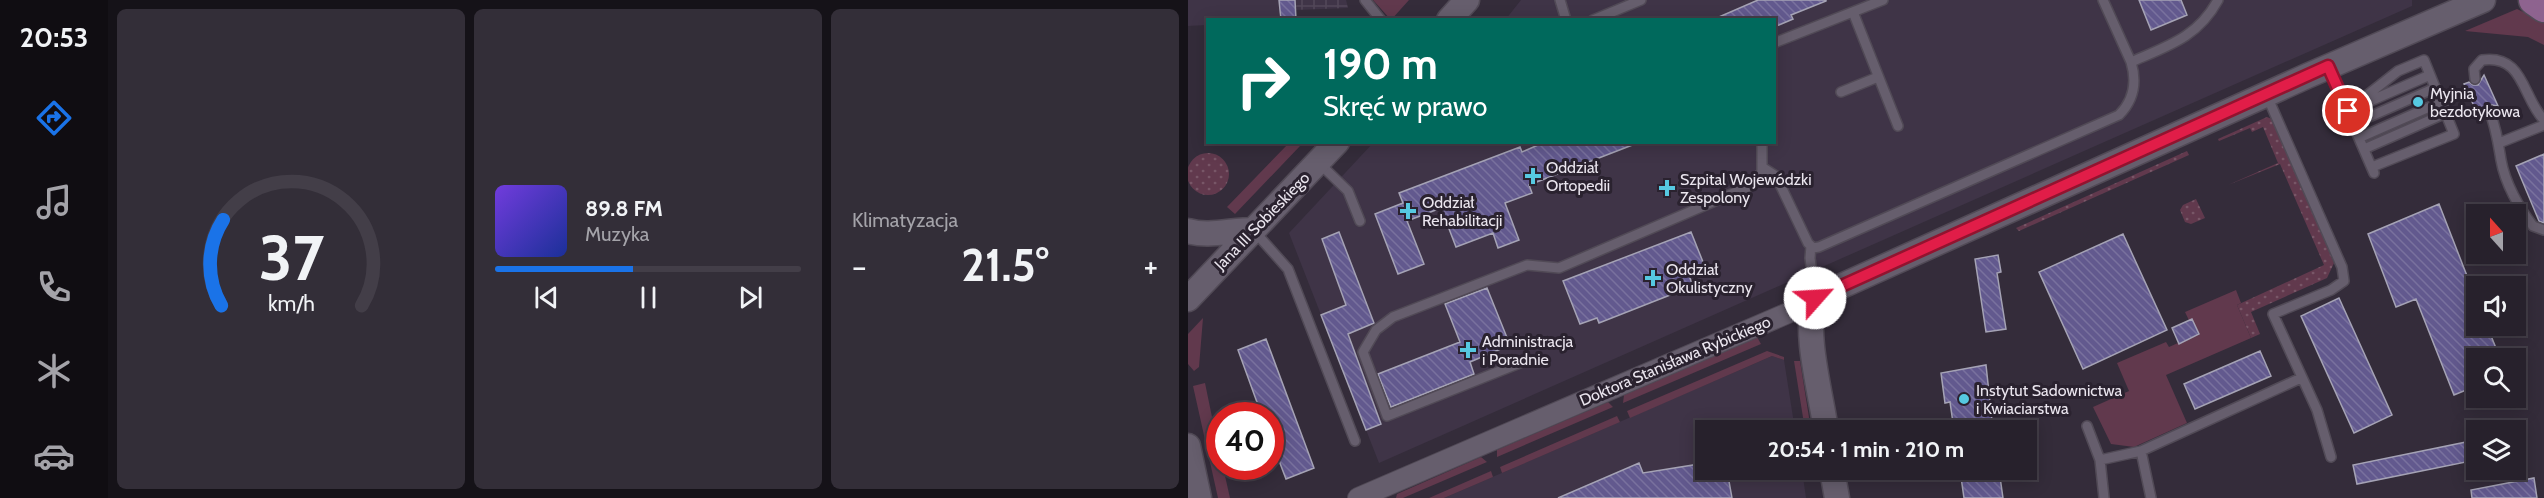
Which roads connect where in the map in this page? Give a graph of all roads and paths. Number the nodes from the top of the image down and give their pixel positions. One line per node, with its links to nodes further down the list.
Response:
1 (1365, 0): 12 (lane)
2 (1467, 0): 13 (street)
3 (1560, 0): 14 (lane)
4 (1641, 0): 15 (lane)
5 (1883, 0): 11 (lane)
6 (2103, 0): 17 (lane)
7 (2218, 0): 17 (lane)
8 (2483, 0): 18 (street, Doktora Stanisława Rybickiego)
9 (2534, 0): 10 (main road)
10 (2544, 7)
11 (1852, 12): 16 (lane); 20 (lane)
12 (1379, 18)
13 (1451, 18)
14 (1565, 18)
15 (1598, 18)
16 (1776, 42)
17 (2131, 62): 44 (lane)
18 (2328, 66): 24 (street, Doktora Stanisława Rybickiego); 27 (lane)
19 (2430, 75): 22 (lane); 27 (lane); 27 (lane)
20 (1878, 76): 23 (lane); 32 (lane)
21 (2475, 80): 29 (lane)
22 (2435, 88): 25 (lane); 30 (lane)
23 (1841, 92)
24 (2266, 94): 45 (street, Doktora Stanisława Rybickiego); 48 (lane)
25 (2441, 102): 28 (lane); 33 (lane)
26 (2489, 110): 34 (lane)
27 (2348, 111): 30 (lane)
28 (2446, 113): 37 (lane); 37 (lane)
29 (2544, 120)
30 (2353, 124): 33 (lane)
31 (2544, 125): 34 (lane)
32 (1898, 126)
33 (2359, 138): 37 (lane)
34 (2499, 143): 42 (lane)
35 (1334, 144): 38 (street, Jana III Sobieskiego)
36 (1762, 144): 39 (lane)
37 (2364, 149)
38 (1318, 162): 40 (lane); 41 (street, Jana III Sobieskiego)
39 (1762, 167): 44 (lane); 47 (lane)
40 (1360, 221)
41 (1253, 230): 43 (street); 46 (street, Jana III Sobieskiego); 51 (lane)
42 (2544, 230)
43 (1188, 231)
44 (1811, 246): 45 (lane)
45 (1815, 298): 49 (street); 58 (street, Doktora Stanisława Rybickiego)
46 (1188, 299)
47 (1520, 363)
48 (2301, 378): 53 (lane); 54 (lane)
49 (1824, 420)
50 (2087, 426): 55 (lane)
51 (1355, 441)
52 (1188, 446): 57 (street)
53 (2142, 451): 55 (lane); 61 (lane)
54 (2331, 457)
55 (2100, 460): 60 (lane)
56 (1834, 480): 59 (street)
57 (1199, 498)
58 (1358, 498)
59 (1837, 498)
60 (2104, 498)
61 (2151, 498)

